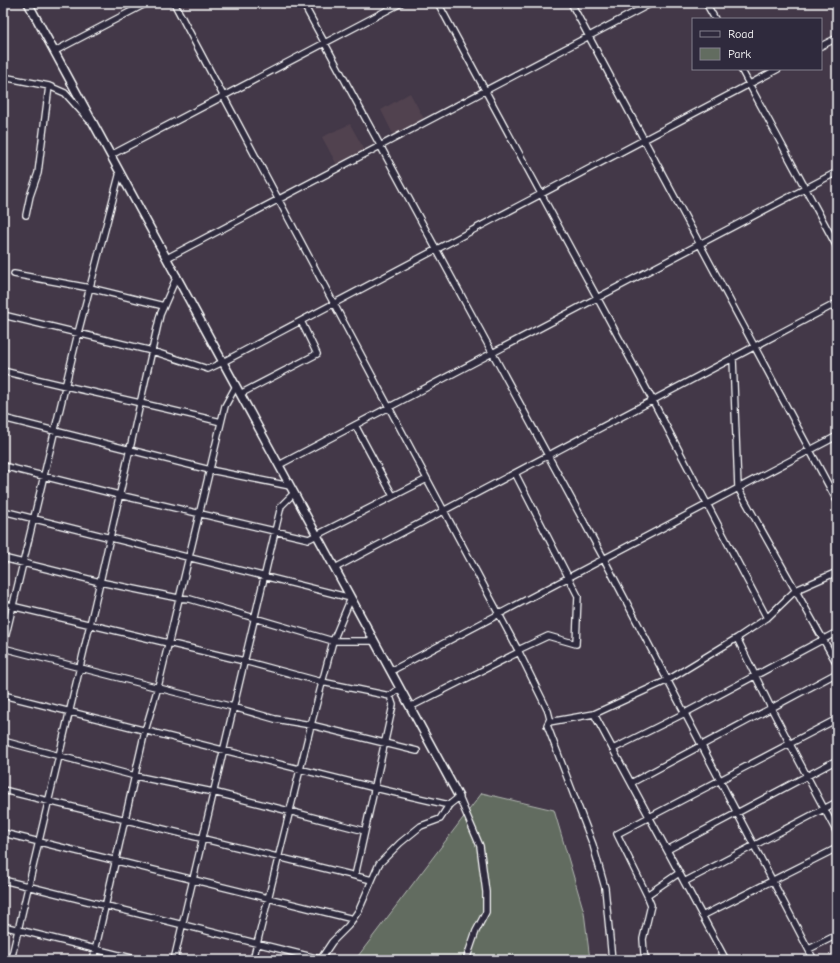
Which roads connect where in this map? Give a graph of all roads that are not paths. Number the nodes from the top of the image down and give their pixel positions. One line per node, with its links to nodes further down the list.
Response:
1 (28, 3): 15 (street)
2 (147, 3): 15 (street)
3 (174, 3): 22 (street)
4 (303, 3): 13 (street)
5 (401, 3): 13 (street)
6 (438, 3): 21 (street)
7 (572, 3): 11 (street)
8 (652, 3): 11 (street)
9 (706, 3): 10 (street)
10 (714, 18)
11 (589, 36): 21 (street); 24 (street)
12 (837, 38): 14 (street)
13 (324, 43): 22 (street); 25 (street)
14 (822, 46)
15 (55, 52): 23 (street)
16 (742, 70): 19 (street)
17 (776, 70): 19 (street)
18 (3, 76): 20 (street)
19 (749, 84): 24 (street); 29 (street)
20 (49, 86): 23 (street); 32 (street)
21 (485, 90): 25 (street); 30 (street)
22 (223, 96): 26 (street); 31 (street)
23 (96, 128): 26 (street)
24 (644, 139): 30 (street); 33 (street)
25 (380, 146): 31 (street); 35 (street)
26 (111, 155): 27 (street)
27 (120, 172): 36 (street); 39 (street)
28 (837, 172): 29 (street)
29 (805, 188): 33 (street); 34 (street)
30 (541, 194): 35 (street); 40 (street)
31 (278, 199): 36 (street); 41 (street)
32 (26, 215)
33 (700, 244): 40 (street); 47 (street)
34 (837, 247)
35 (436, 249): 41 (street); 49 (street)
36 (167, 258): 38 (street)
37 (14, 274): 39 (street)
38 (177, 276): 43 (street); 51 (street)
39 (90, 288): 43 (street); 46 (street)
40 (597, 298): 49 (street); 56 (street)
41 (334, 304): 45 (street); 58 (street)
42 (837, 304): 47 (street)
43 (164, 306): 48 (street)
44 (3, 315): 46 (street)
45 (301, 321): 51 (street); 55 (street)
46 (78, 333): 48 (street); 53 (street)
47 (754, 347): 50 (street); 65 (street)
48 (152, 351): 51 (street); 57 (street)
49 (492, 353): 58 (street); 66 (street)
50 (733, 358): 56 (street); 74 (street)
51 (223, 362): 54 (street)
52 (3, 371): 53 (street)
53 (66, 386): 57 (street); 62 (street)
54 (236, 386): 55 (street); 60 (street)
55 (240, 394): 67 (street)
56 (653, 401): 66 (street); 79 (street)
57 (140, 402): 60 (street); 64 (street)
58 (389, 407): 61 (street); 72 (street)
59 (3, 418): 62 (street)
60 (221, 422): 69 (street)
61 (355, 425): 67 (street); 77 (street)
62 (55, 430): 64 (street); 71 (street)
63 (837, 436): 65 (street)
64 (130, 450): 69 (street); 76 (street)
65 (810, 450): 74 (street); 78 (street)
66 (548, 456): 70 (street); 89 (street)
67 (279, 465): 73 (street)
68 (3, 466): 71 (street)
69 (210, 470): 73 (street); 82 (street)
70 (515, 473): 81 (street); 94 (street)
71 (44, 476): 76 (street); 83 (street)
72 (427, 479): 77 (street); 81 (street)
73 (290, 486): 75 (street)
74 (738, 488): 79 (street); 96 (street)
75 (294, 493): 84 (street); 85 (street)
76 (119, 495): 82 (street); 86 (street)
77 (393, 496): 85 (street)
78 (837, 501)
79 (707, 505): 89 (street); 103 (street)
80 (3, 511): 83 (street)
81 (444, 511): 91 (street); 101 (street)
82 (199, 514): 84 (street); 87 (street)
83 (34, 519): 86 (street); 90 (street)
84 (275, 532): 85 (street); 93 (street)
85 (317, 536): 91 (street)
86 (110, 538): 87 (street); 95 (street)
87 (188, 557): 93 (street); 97 (street)
88 (3, 558): 90 (street)
89 (604, 559): 94 (street); 119 (street)
90 (23, 563): 95 (street); 100 (street)
91 (335, 568): 98 (street)
92 (837, 572): 96 (street)
93 (264, 576): 98 (street); 102 (street)
94 (569, 577): 101 (street); 112 (street)
95 (100, 582): 97 (street); 104 (street)
96 (796, 590): 103 (street); 107 (street)
97 (178, 598): 102 (street); 110 (street)
98 (351, 598): 108 (street); 109 (street)
99 (3, 604): 100 (street)
100 (13, 606): 104 (street); 111 (street)
101 (499, 614): 112 (street); 116 (street)
102 (255, 617): 108 (street); 113 (street)
103 (767, 618): 106 (street)
104 (90, 624): 110 (street); 115 (street)
105 (837, 632): 107 (street)
106 (737, 638): 118 (street); 119 (street)
107 (824, 639): 114 (street); 118 (street)
108 (333, 641): 109 (street); 120 (street)
109 (374, 641): 116 (street)
110 (168, 643): 113 (street); 121 (street)
111 (3, 647): 115 (street)
112 (518, 651): 126 (street); 132 (street)
113 (244, 662): 120 (street); 125 (street)
114 (837, 664)
115 (79, 668): 121 (street); 128 (street)
116 (391, 671): 122 (street)
117 (837, 674): 127 (street)
118 (755, 676): 127 (street); 129 (street)
119 (668, 680): 129 (street); 130 (street)
120 (322, 682): 124 (street); 133 (street)
121 (158, 687): 125 (street); 134 (street)
122 (400, 688): 124 (street); 126 (street)
123 (3, 695): 128 (street)
124 (390, 696): 136 (street)
125 (233, 707): 133 (street); 140 (street)
126 (410, 707): 152 (street)
127 (771, 708): 137 (street); 138 (street)
128 (69, 712): 134 (street); 142 (street)
129 (685, 713): 138 (street); 139 (street)
130 (594, 714): 132 (street); 139 (street)
131 (837, 719): 137 (street)
132 (548, 722): 198 (street)
133 (310, 725): 136 (street); 144 (street)
134 (145, 731): 140 (street); 145 (street)
135 (3, 742): 142 (street)
136 (385, 744): 141 (street); 149 (street)
137 (790, 744): 146 (street); 147 (street)
138 (702, 745): 147 (street); 148 (street)
139 (613, 749): 148 (street)
140 (223, 750): 144 (street); 151 (street)
141 (417, 751)
142 (59, 756): 145 (street); 153 (street)
143 (837, 760): 146 (street)
144 (300, 769): 149 (street); 157 (street)
145 (135, 776): 151 (street); 160 (street)
146 (807, 776): 156 (street); 158 (street)
147 (720, 780): 158 (street); 159 (street)
148 (631, 783): 159 (street)
149 (375, 788): 155 (street); 161 (street)
150 (3, 790): 153 (street)
151 (213, 792): 157 (street); 164 (street)
152 (459, 797): 155 (street); 197 (street)
153 (48, 801): 160 (street); 165 (street)
154 (837, 802): 156 (street)
155 (449, 805): 175 (street)
156 (824, 809): 163 (street); 166 (street)
157 (289, 811): 161 (street); 169 (street)
158 (737, 813): 166 (street); 168 (street)
159 (649, 817): 168 (street); 179 (street)
160 (126, 820): 164 (street); 170 (street)
161 (365, 831): 172 (street)
162 (3, 833): 165 (street)
163 (837, 833)
164 (202, 839): 169 (street); 174 (street)
165 (39, 842): 170 (street); 178 (street)
166 (754, 845): 176 (street); 177 (street)
167 (837, 848): 176 (street)
168 (667, 850): 171 (street)
169 (278, 857): 172 (street); 180 (street)
170 (116, 861): 174 (street); 181 (street)
171 (679, 873): 177 (street); 179 (street)
172 (355, 876): 175 (street)
173 (3, 880): 178 (street)
174 (193, 880): 180 (street); 184 (street)
175 (372, 880): 183 (street)
176 (773, 881): 182 (street); 190 (street)
177 (684, 882): 182 (street)
178 (28, 886): 181 (street); 186 (street)
179 (647, 895): 199 (street)
180 (268, 898): 183 (street); 188 (street)
181 (106, 906): 184 (street); 189 (street)
182 (702, 916): 200 (street)
183 (353, 919): 196 (street)
184 (182, 925): 188 (street); 194 (street)
185 (3, 926): 186 (street)
186 (18, 929): 189 (street); 191 (street)
187 (837, 934): 190 (street)
188 (257, 944): 195 (street); 196 (street)
189 (96, 949): 192 (street); 193 (street)
190 (809, 949): 201 (street)
191 (11, 960)
192 (94, 960)
193 (140, 960)
194 (174, 960)
195 (253, 960)
196 (320, 960)
197 (466, 960)
198 (612, 960)
199 (646, 960)
200 (726, 960)
201 (814, 960)

